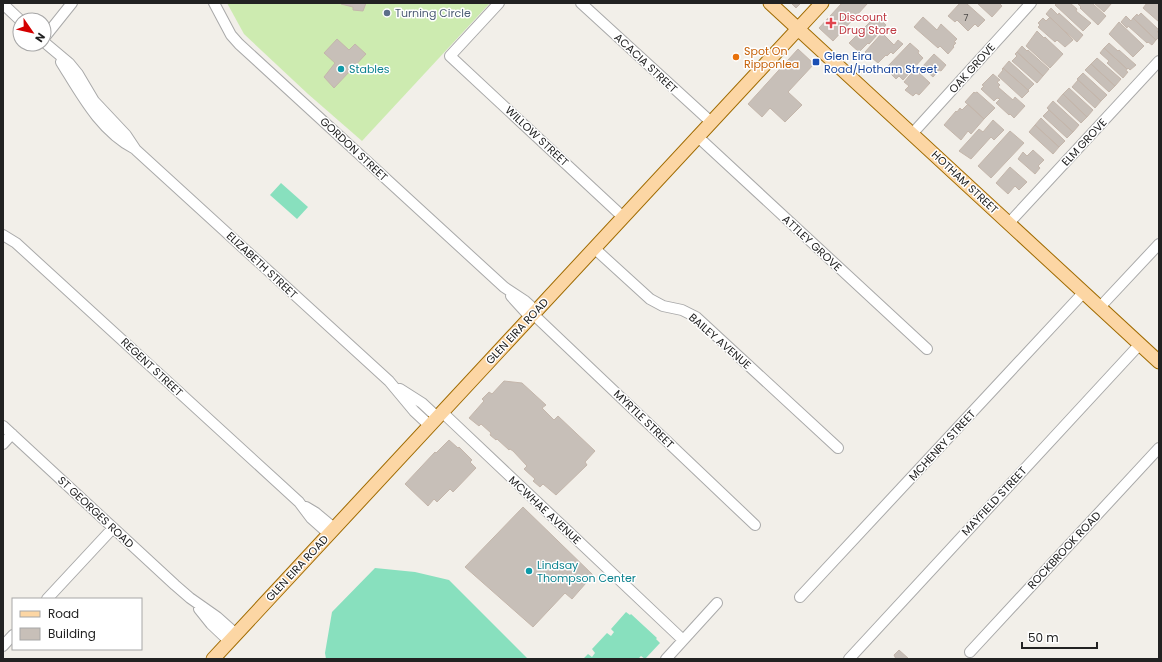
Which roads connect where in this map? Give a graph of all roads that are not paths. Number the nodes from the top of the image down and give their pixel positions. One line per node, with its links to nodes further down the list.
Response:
1 (214, 3): 25 (street, GORDON STREET)
2 (499, 3): 18 (street, WILLOW STREET)
3 (581, 3): 15 (street, ACACIA STREET)
4 (770, 3): 12 (main road, HOTHAM STREET)
5 (822, 3): 12 (main road, GLEN EIRA ROAD)
6 (1031, 3): 16 (street, OAK GROVE)
7 (3, 4): 9 (street)
8 (68, 7): 10 (street); 11 (street)
9 (12, 12)
10 (52, 22)
11 (52, 28)
12 (798, 29): 15 (main road, GLEN EIRA ROAD); 16 (main road, HOTHAM STREET)
13 (52, 49): 29 (street, ELIZABETH STREET)
14 (1159, 61): 19 (street, ELM GROVE)
15 (711, 122): 17 (main road, GLEN EIRA ROAD)
16 (912, 134): 19 (main road, HOTHAM STREET)
17 (697, 136): 18 (main road, GLEN EIRA ROAD); 27 (street, ATTLEY GROVE)
18 (623, 217): 22 (main road, GLEN EIRA ROAD)
19 (1009, 223): 23 (main road, HOTHAM STREET)
20 (3, 235): 37 (street, REGENT STREET)
21 (1159, 244): 24 (street)
22 (594, 248): 25 (main road, GLEN EIRA ROAD); 33 (street, BAILEY AVENUE)
23 (1084, 292): 24 (main road, HOTHAM STREET); 38 (street, MCHENRY STREET)
24 (1100, 307): 26 (main road, HOTHAM STREET)
25 (533, 314): 29 (main road, GLEN EIRA ROAD); 35 (street, MYRTLE STREET)
26 (1140, 344): 28 (main road, HOTHAM STREET); 48 (street, MAYFIELD STREET)
27 (927, 349)
28 (1159, 362)
29 (436, 418): 37 (main road, GLEN EIRA ROAD); 43 (street, MCWHAE AVENUE)
30 (3, 426): 31 (street, ST GEORGES ROAD)
31 (12, 434): 32 (street); 36 (street, ST GEORGES ROAD)
32 (3, 444)
33 (838, 448)
34 (1159, 448): 45 (street, ROCKBROOK ROAD)
35 (755, 525)
36 (113, 528): 39 (street); 42 (street, ST GEORGES ROAD)
37 (331, 531): 42 (main road, GLEN EIRA ROAD)
38 (800, 597)
39 (48, 598)
40 (717, 603): 43 (street)
41 (12, 636): 44 (street)
42 (233, 638): 46 (main road, GLEN EIRA ROAD)
43 (683, 640): 47 (street)
44 (3, 646)
45 (970, 652)
46 (213, 659)
47 (666, 659)
48 (849, 659)

